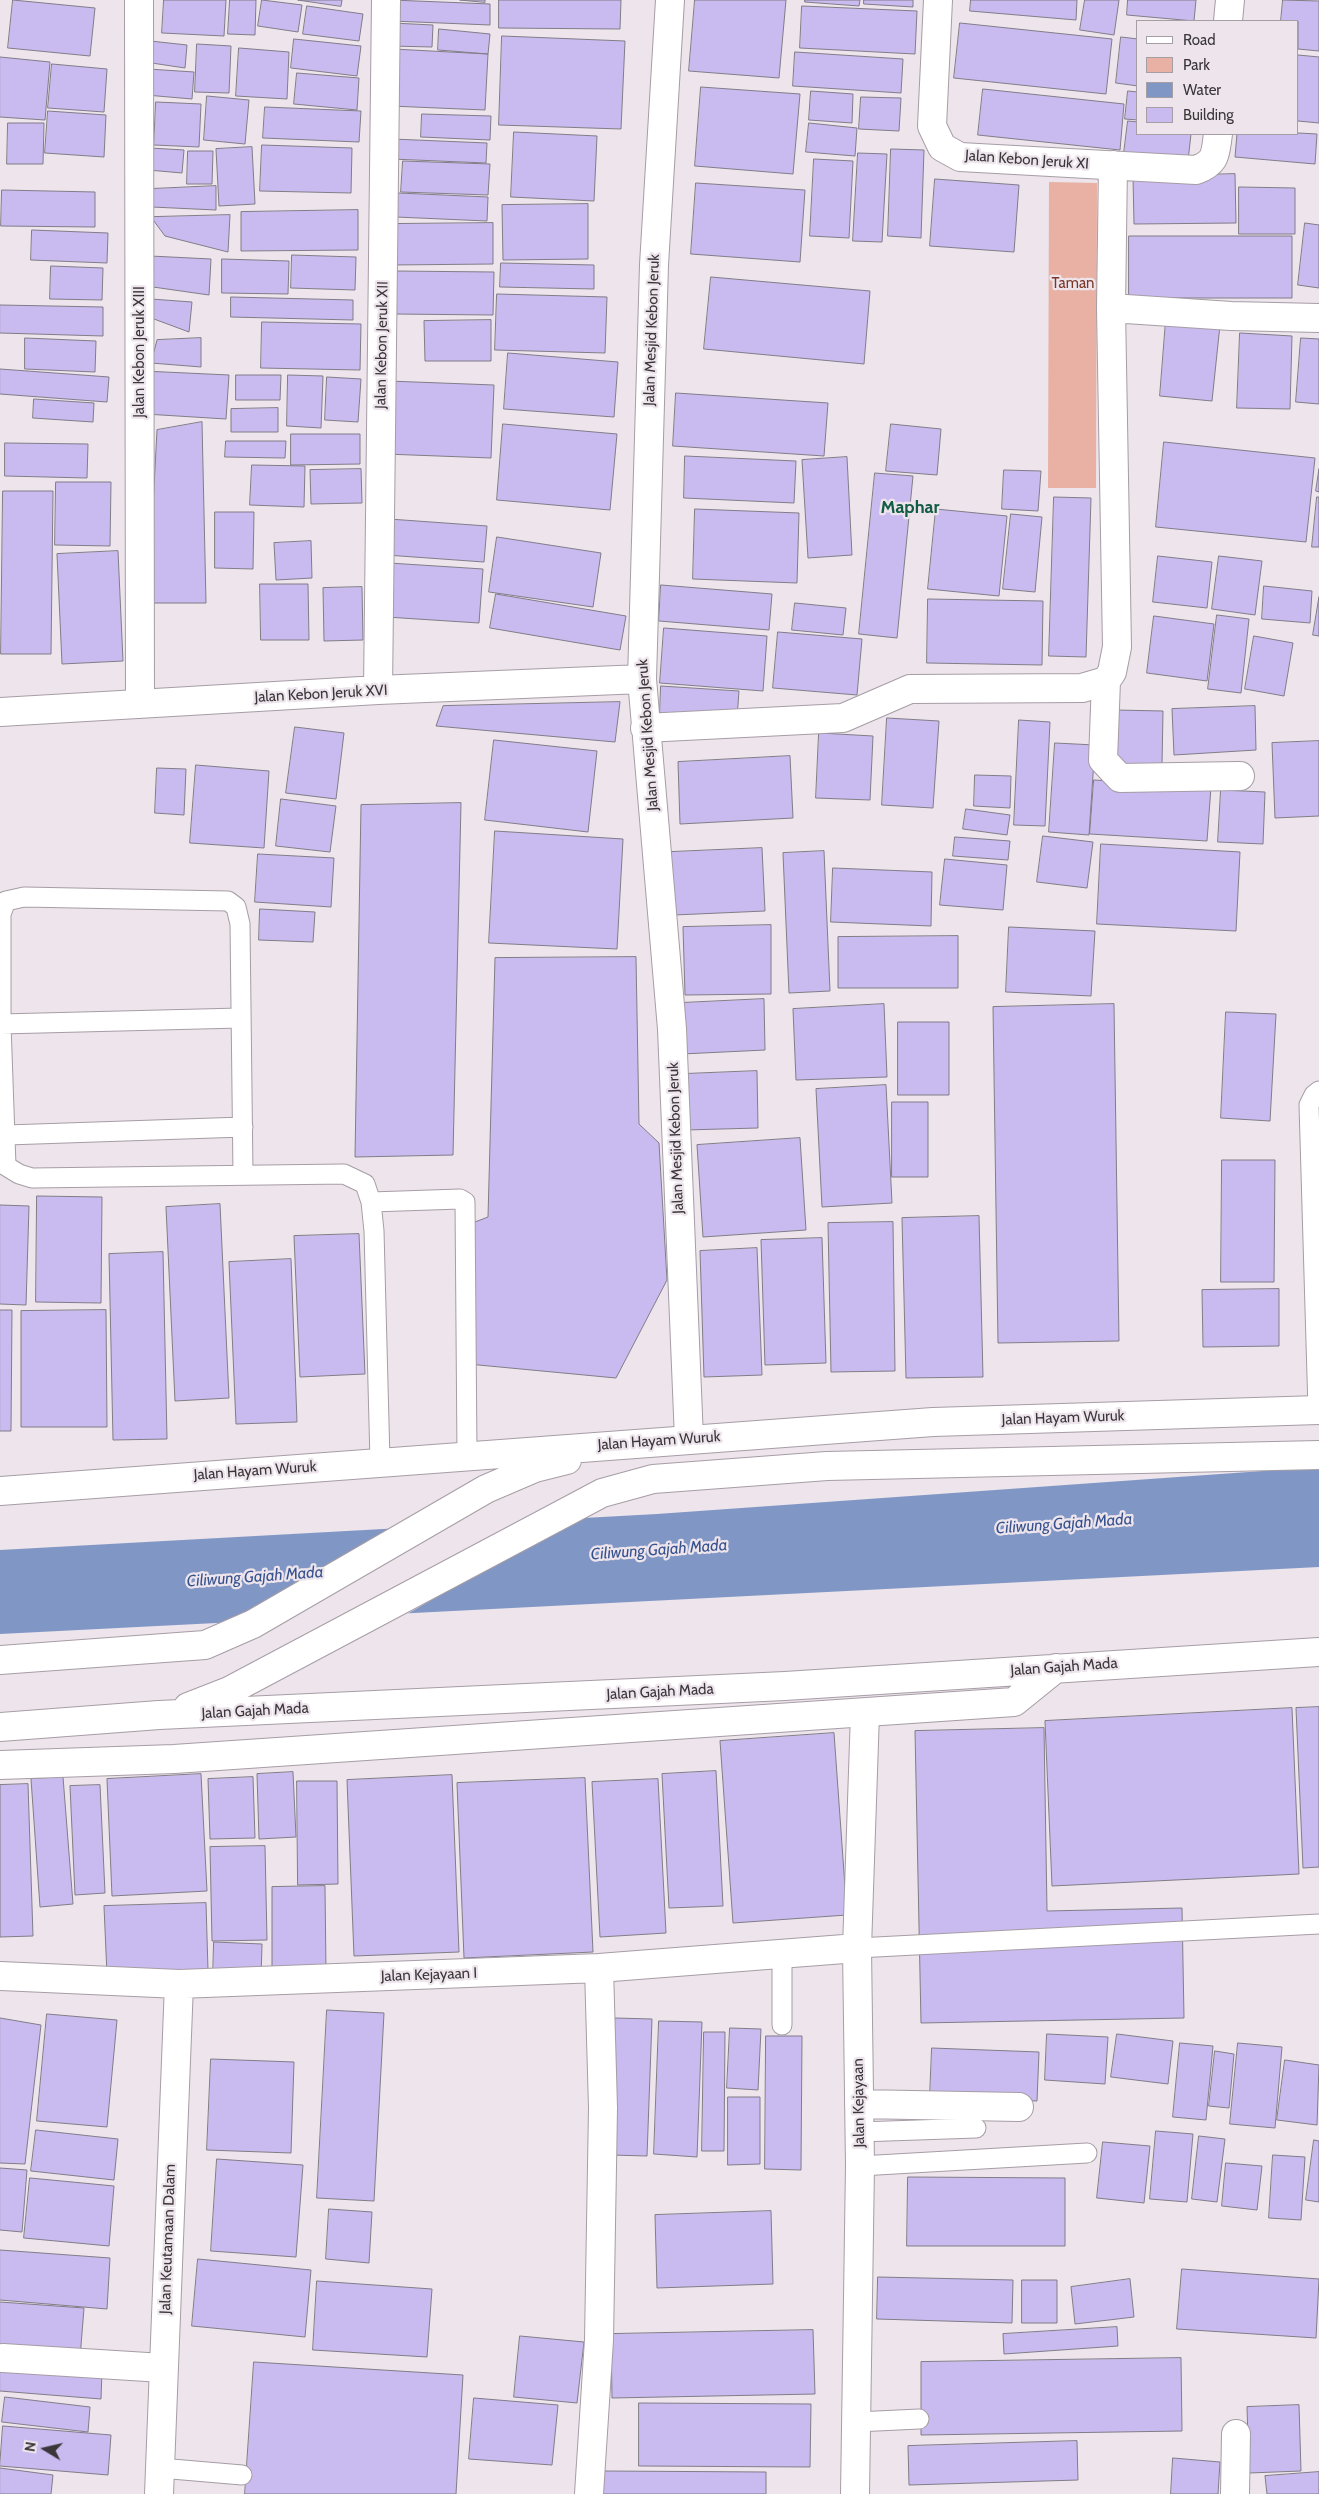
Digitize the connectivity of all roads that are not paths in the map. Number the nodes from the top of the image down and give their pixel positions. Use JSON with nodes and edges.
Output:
{"nodes":[{"id":1,"x":139,"y":0,"type":"edge"},
{"id":2,"x":386,"y":0,"type":"edge"},
{"id":3,"x":670,"y":0,"type":"edge"},
{"id":4,"x":938,"y":0,"type":"edge"},
{"id":5,"x":1230,"y":0,"type":"edge"},
{"id":6,"x":1228,"y":20,"type":"edge"},
{"id":7,"x":1218,"y":135,"type":"edge"},
{"id":8,"x":1113,"y":165,"type":"junction"},
{"id":9,"x":1111,"y":308,"type":"junction"},
{"id":10,"x":1319,"y":318,"type":"edge"},
{"id":11,"x":642,"y":679,"type":"junction"},
{"id":12,"x":1106,"y":681,"type":"junction"},
{"id":13,"x":378,"y":690,"type":"junction"},
{"id":14,"x":140,"y":704,"type":"junction"},
{"id":15,"x":0,"y":712,"type":"edge"},
{"id":16,"x":645,"y":728,"type":"junction"},
{"id":17,"x":1240,"y":776,"type":"dead end"},
{"id":18,"x":240,"y":1018,"type":"junction"},
{"id":19,"x":1,"y":1024,"type":"junction"},
{"id":20,"x":1319,"y":1092,"type":"edge"},
{"id":21,"x":243,"y":1127,"type":"junction"},
{"id":22,"x":6,"y":1135,"type":"junction"},
{"id":23,"x":243,"y":1176,"type":"junction"},
{"id":24,"x":371,"y":1202,"type":"junction"},
{"id":25,"x":1317,"y":1315,"type":"edge"},
{"id":26,"x":1319,"y":1410,"type":"edge"},
{"id":27,"x":1004,"y":1420,"type":"junction"},
{"id":28,"x":689,"y":1439,"type":"junction"},
{"id":29,"x":467,"y":1455,"type":"junction"},
{"id":30,"x":1319,"y":1455,"type":"edge"},
{"id":31,"x":380,"y":1461,"type":"junction"},
{"id":32,"x":0,"y":1491,"type":"edge"},
{"id":33,"x":1319,"y":1652,"type":"edge"},
{"id":34,"x":0,"y":1660,"type":"edge"},
{"id":35,"x":1056,"y":1668,"type":"junction"},
{"id":36,"x":865,"y":1713,"type":"junction"},
{"id":37,"x":159,"y":1715,"type":"junction"},
{"id":38,"x":0,"y":1726,"type":"edge"},
{"id":39,"x":0,"y":1765,"type":"edge"},
{"id":40,"x":1319,"y":1924,"type":"edge"},
{"id":41,"x":857,"y":1948,"type":"junction"},
{"id":42,"x":782,"y":1953,"type":"junction"},
{"id":43,"x":598,"y":1968,"type":"junction"},
{"id":44,"x":0,"y":1976,"type":"edge"},
{"id":45,"x":179,"y":1984,"type":"junction"},
{"id":46,"x":782,"y":2025,"type":"dead end"},
{"id":47,"x":859,"y":2104,"type":"junction"},
{"id":48,"x":1019,"y":2107,"type":"dead end"},
{"id":49,"x":976,"y":2128,"type":"dead end"},
{"id":50,"x":859,"y":2132,"type":"junction"},
{"id":51,"x":1087,"y":2153,"type":"dead end"},
{"id":52,"x":860,"y":2166,"type":"junction"},
{"id":53,"x":3,"y":2358,"type":"dead end"},
{"id":54,"x":163,"y":2368,"type":"junction"},
{"id":55,"x":919,"y":2419,"type":"dead end"},
{"id":56,"x":856,"y":2422,"type":"junction"},
{"id":57,"x":1236,"y":2434,"type":"dead end"},
{"id":58,"x":242,"y":2475,"type":"dead end"},
{"id":59,"x":159,"y":2481,"type":"edge"},
{"id":60,"x":589,"y":2494,"type":"edge"},
{"id":61,"x":855,"y":2494,"type":"edge"},
{"id":62,"x":1235,"y":2494,"type":"edge"}],
"edges":[{"from":1,"to":14,"type":"street","name":"Jalan Kebon Jeruk XIII"},
{"from":2,"to":13,"type":"street","name":"Jalan Kebon Jeruk XII"},
{"from":3,"to":11,"type":"street","name":"Jalan Mesjid Kebon Jeruk"},
{"from":4,"to":8,"type":"street","name":"Jalan Kebon Jeruk XI"},
{"from":5,"to":6,"type":"street"},
{"from":7,"to":8,"type":"street","name":"Jalan Kebon Jeruk XI"},
{"from":8,"to":9,"type":"street"},
{"from":9,"to":10,"type":"street"},
{"from":9,"to":12,"type":"street"},
{"from":11,"to":13,"type":"street","name":"Jalan Kebon Jeruk XVI"},
{"from":11,"to":16,"type":"street","name":"Jalan Mesjid Kebon Jeruk"},
{"from":12,"to":16,"type":"street"},
{"from":12,"to":17,"type":"street"},
{"from":13,"to":14,"type":"street","name":"Jalan Kebon Jeruk XVI"},
{"from":14,"to":15,"type":"street","name":"Jalan Kebon Jeruk XVI"},
{"from":16,"to":28,"type":"street","name":"Jalan Mesjid Kebon Jeruk"},
{"from":18,"to":19,"type":"lane"},
{"from":18,"to":19,"type":"lane"},
{"from":18,"to":21,"type":"lane"},
{"from":19,"to":22,"type":"lane"},
{"from":20,"to":25,"type":"lane"},
{"from":21,"to":22,"type":"lane"},
{"from":21,"to":23,"type":"lane"},
{"from":22,"to":23,"type":"lane"},
{"from":23,"to":24,"type":"lane"},
{"from":24,"to":29,"type":"lane"},
{"from":24,"to":31,"type":"lane"},
{"from":25,"to":26,"type":"lane"},
{"from":26,"to":27,"type":"street","name":"Jalan Hayam Wuruk"},
{"from":27,"to":28,"type":"street","name":"Jalan Hayam Wuruk"},
{"from":27,"to":34,"type":"street"},
{"from":28,"to":29,"type":"street","name":"Jalan Hayam Wuruk"},
{"from":29,"to":31,"type":"street","name":"Jalan Hayam Wuruk"},
{"from":30,"to":37,"type":"street"},
{"from":31,"to":32,"type":"street","name":"Jalan Hayam Wuruk"},
{"from":33,"to":35,"type":"street","name":"Jalan Gajah Mada"},
{"from":35,"to":36,"type":"street"},
{"from":35,"to":37,"type":"street","name":"Jalan Gajah Mada"},
{"from":36,"to":39,"type":"street"},
{"from":36,"to":41,"type":"street","name":"Jalan Kejayaan"},
{"from":37,"to":38,"type":"street","name":"Jalan Gajah Mada"},
{"from":40,"to":41,"type":"lane"},
{"from":41,"to":42,"type":"street","name":"Jalan Kejayaan I"},
{"from":41,"to":47,"type":"street","name":"Jalan Kejayaan"},
{"from":42,"to":43,"type":"street","name":"Jalan Kejayaan I"},
{"from":42,"to":46,"type":"lane"},
{"from":43,"to":45,"type":"street","name":"Jalan Kejayaan I"},
{"from":43,"to":60,"type":"street"},
{"from":44,"to":45,"type":"street","name":"Jalan Kejayaan I"},
{"from":45,"to":54,"type":"street","name":"Jalan Keutamaan Dalam"},
{"from":47,"to":48,"type":"street"},
{"from":47,"to":50,"type":"street","name":"Jalan Kejayaan"},
{"from":49,"to":50,"type":"lane"},
{"from":50,"to":52,"type":"street","name":"Jalan Kejayaan"},
{"from":51,"to":52,"type":"lane"},
{"from":52,"to":56,"type":"street","name":"Jalan Kejayaan"},
{"from":53,"to":54,"type":"street"},
{"from":54,"to":59,"type":"street","name":"Jalan Keutamaan Dalam"},
{"from":55,"to":56,"type":"lane"},
{"from":56,"to":61,"type":"street","name":"Jalan Kejayaan"},
{"from":57,"to":62,"type":"street"},
{"from":58,"to":59,"type":"lane"}]}
